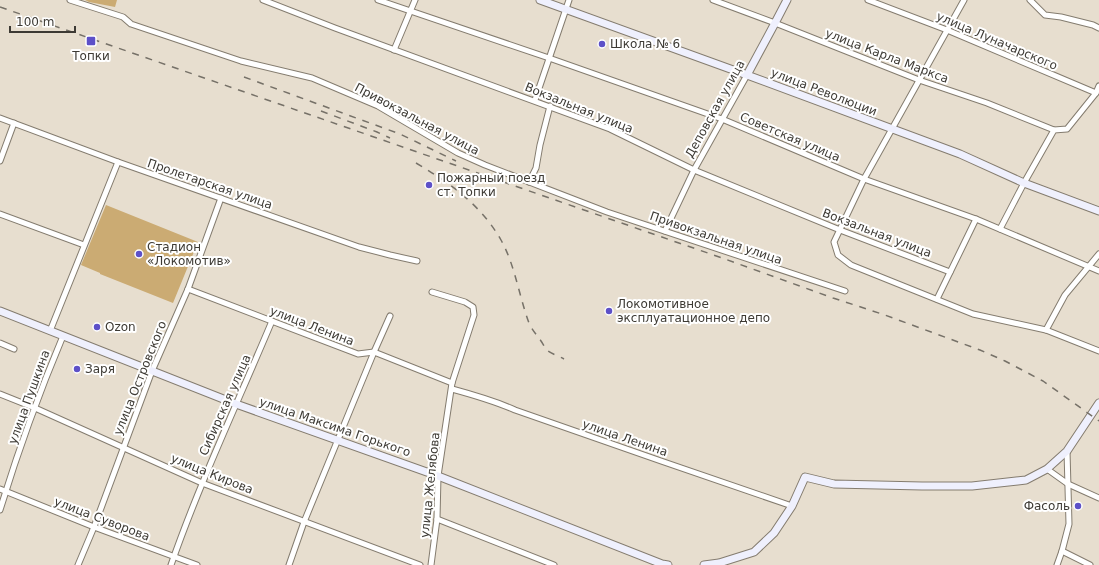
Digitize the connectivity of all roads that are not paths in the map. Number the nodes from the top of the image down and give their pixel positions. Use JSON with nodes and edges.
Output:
{"nodes":[{"id":1,"x":70,"y":0,"type":"edge"},
{"id":2,"x":263,"y":0,"type":"edge"},
{"id":3,"x":378,"y":0,"type":"edge"},
{"id":4,"x":415,"y":0,"type":"edge"},
{"id":5,"x":540,"y":0,"type":"edge"},
{"id":6,"x":569,"y":0,"type":"edge"},
{"id":7,"x":713,"y":0,"type":"edge"},
{"id":8,"x":787,"y":0,"type":"edge"},
{"id":9,"x":868,"y":0,"type":"edge"},
{"id":10,"x":964,"y":0,"type":"edge"},
{"id":11,"x":1030,"y":0,"type":"edge"},
{"id":12,"x":566,"y":10,"type":"junction"},
{"id":13,"x":411,"y":12,"type":"junction"},
{"id":14,"x":775,"y":23,"type":"junction"},
{"id":15,"x":1099,"y":28,"type":"edge"},
{"id":16,"x":947,"y":30,"type":"junction"},
{"id":17,"x":394,"y":50,"type":"junction"},
{"id":18,"x":549,"y":58,"type":"junction"},
{"id":19,"x":747,"y":75,"type":"junction"},
{"id":20,"x":919,"y":80,"type":"junction"},
{"id":21,"x":1099,"y":86,"type":"edge"},
{"id":22,"x":1096,"y":93,"type":"junction"},
{"id":23,"x":535,"y":100,"type":"junction"},
{"id":24,"x":550,"y":106,"type":"junction"},
{"id":25,"x":0,"y":118,"type":"edge"},
{"id":26,"x":722,"y":119,"type":"junction"},
{"id":27,"x":14,"y":123,"type":"junction"},
{"id":28,"x":892,"y":129,"type":"junction"},
{"id":29,"x":1054,"y":130,"type":"junction"},
{"id":30,"x":0,"y":161,"type":"edge"},
{"id":31,"x":118,"y":162,"type":"junction"},
{"id":32,"x":694,"y":170,"type":"junction"},
{"id":33,"x":864,"y":179,"type":"junction"},
{"id":34,"x":529,"y":182,"type":"junction"},
{"id":35,"x":1024,"y":183,"type":"junction"},
{"id":36,"x":221,"y":198,"type":"junction"},
{"id":37,"x":1099,"y":212,"type":"edge"},
{"id":38,"x":0,"y":214,"type":"edge"},
{"id":39,"x":976,"y":220,"type":"junction"},
{"id":40,"x":1000,"y":229,"type":"junction"},
{"id":41,"x":840,"y":230,"type":"junction"},
{"id":42,"x":665,"y":231,"type":"junction"},
{"id":43,"x":84,"y":245,"type":"junction"},
{"id":44,"x":1099,"y":254,"type":"edge"},
{"id":45,"x":417,"y":261,"type":"dead end"},
{"id":46,"x":1089,"y":267,"type":"junction"},
{"id":47,"x":1099,"y":270,"type":"edge"},
{"id":48,"x":950,"y":272,"type":"junction"},
{"id":49,"x":188,"y":289,"type":"junction"},
{"id":50,"x":845,"y":291,"type":"dead end"},
{"id":51,"x":432,"y":292,"type":"dead end"},
{"id":52,"x":937,"y":299,"type":"junction"},
{"id":53,"x":0,"y":311,"type":"edge"},
{"id":54,"x":390,"y":316,"type":"dead end"},
{"id":55,"x":272,"y":321,"type":"junction"},
{"id":56,"x":1046,"y":330,"type":"junction"},
{"id":57,"x":50,"y":331,"type":"junction"},
{"id":58,"x":63,"y":336,"type":"junction"},
{"id":59,"x":0,"y":343,"type":"edge"},
{"id":60,"x":14,"y":349,"type":"dead end"},
{"id":61,"x":1099,"y":351,"type":"edge"},
{"id":62,"x":374,"y":352,"type":"junction"},
{"id":63,"x":152,"y":371,"type":"junction"},
{"id":64,"x":452,"y":383,"type":"junction"},
{"id":65,"x":452,"y":389,"type":"junction"},
{"id":66,"x":0,"y":394,"type":"edge"},
{"id":67,"x":1099,"y":403,"type":"edge"},
{"id":68,"x":236,"y":404,"type":"junction"},
{"id":69,"x":35,"y":408,"type":"junction"},
{"id":70,"x":338,"y":440,"type":"junction"},
{"id":71,"x":123,"y":447,"type":"junction"},
{"id":72,"x":1067,"y":450,"type":"junction"},
{"id":73,"x":1047,"y":469,"type":"junction"},
{"id":74,"x":438,"y":476,"type":"junction"},
{"id":75,"x":202,"y":483,"type":"junction"},
{"id":76,"x":1068,"y":484,"type":"junction"},
{"id":77,"x":0,"y":489,"type":"edge"},
{"id":78,"x":6,"y":492,"type":"junction"},
{"id":79,"x":1099,"y":498,"type":"edge"},
{"id":80,"x":792,"y":506,"type":"junction"},
{"id":81,"x":0,"y":510,"type":"edge"},
{"id":82,"x":437,"y":519,"type":"junction"},
{"id":83,"x":304,"y":522,"type":"junction"},
{"id":84,"x":94,"y":527,"type":"junction"},
{"id":85,"x":1062,"y":551,"type":"junction"},
{"id":86,"x":174,"y":557,"type":"junction"},
{"id":87,"x":78,"y":565,"type":"edge"},
{"id":88,"x":171,"y":565,"type":"edge"},
{"id":89,"x":197,"y":565,"type":"edge"},
{"id":90,"x":289,"y":565,"type":"edge"},
{"id":91,"x":420,"y":565,"type":"edge"},
{"id":92,"x":431,"y":565,"type":"edge"},
{"id":93,"x":554,"y":565,"type":"edge"},
{"id":94,"x":663,"y":565,"type":"edge"},
{"id":95,"x":704,"y":565,"type":"edge"},
{"id":96,"x":1057,"y":565,"type":"edge"},
{"id":97,"x":1090,"y":565,"type":"edge"}],
"edges":[{"from":1,"to":34,"type":"street","name":"Привокзальная улица"},
{"from":2,"to":17,"type":"street","name":"Вокзальная улица"},
{"from":3,"to":13,"type":"street","name":"Советская улица"},
{"from":4,"to":13,"type":"street"},
{"from":5,"to":12,"type":"street","name":"улица Революции"},
{"from":6,"to":12,"type":"street"},
{"from":7,"to":14,"type":"street","name":"улица Карла Маркса"},
{"from":8,"to":14,"type":"street","name":"Деповская улица"},
{"from":9,"to":16,"type":"street","name":"улица Луначарского"},
{"from":10,"to":16,"type":"street"},
{"from":11,"to":15,"type":"street"},
{"from":12,"to":18,"type":"street"},
{"from":12,"to":19,"type":"street","name":"улица Революции"},
{"from":13,"to":17,"type":"street"},
{"from":13,"to":18,"type":"street","name":"Советская улица"},
{"from":14,"to":19,"type":"street","name":"Деповская улица"},
{"from":14,"to":20,"type":"street","name":"улица Карла Маркса"},
{"from":16,"to":20,"type":"street"},
{"from":16,"to":22,"type":"street","name":"улица Луначарского"},
{"from":17,"to":23,"type":"street","name":"Вокзальная улица"},
{"from":18,"to":23,"type":"street"},
{"from":18,"to":26,"type":"street","name":"Советская улица"},
{"from":19,"to":26,"type":"street","name":"Деповская улица"},
{"from":19,"to":28,"type":"street","name":"улица Революции"},
{"from":20,"to":28,"type":"street"},
{"from":20,"to":29,"type":"street","name":"улица Карла Маркса"},
{"from":21,"to":22,"type":"street"},
{"from":22,"to":29,"type":"street"},
{"from":23,"to":24,"type":"street","name":"Вокзальная улица"},
{"from":24,"to":32,"type":"street","name":"Вокзальная улица"},
{"from":24,"to":34,"type":"street"},
{"from":25,"to":27,"type":"street","name":"Пролетарская улица"},
{"from":26,"to":32,"type":"street","name":"Деповская улица"},
{"from":26,"to":33,"type":"street","name":"Советская улица"},
{"from":27,"to":30,"type":"street"},
{"from":27,"to":31,"type":"street","name":"Пролетарская улица"},
{"from":28,"to":33,"type":"street"},
{"from":28,"to":35,"type":"street","name":"улица Революции"},
{"from":29,"to":35,"type":"street"},
{"from":31,"to":36,"type":"street","name":"Пролетарская улица"},
{"from":31,"to":43,"type":"street"},
{"from":32,"to":41,"type":"street","name":"Вокзальная улица"},
{"from":32,"to":42,"type":"street","name":"Деповская улица"},
{"from":33,"to":39,"type":"street","name":"Советская улица"},
{"from":33,"to":41,"type":"street"},
{"from":34,"to":42,"type":"street","name":"Привокзальная улица"},
{"from":35,"to":37,"type":"street","name":"улица Революции"},
{"from":35,"to":40,"type":"street"},
{"from":36,"to":45,"type":"street","name":"Пролетарская улица"},
{"from":36,"to":49,"type":"street","name":"улица Островского"},
{"from":38,"to":43,"type":"street"},
{"from":39,"to":40,"type":"street","name":"Советская улица"},
{"from":39,"to":48,"type":"street"},
{"from":40,"to":46,"type":"street","name":"Советская улица"},
{"from":41,"to":48,"type":"street","name":"Вокзальная улица"},
{"from":41,"to":52,"type":"street","name":"Вокзальная улица"},
{"from":42,"to":50,"type":"street","name":"Привокзальная улица"},
{"from":43,"to":57,"type":"street"},
{"from":44,"to":46,"type":"street"},
{"from":46,"to":47,"type":"street","name":"Советская улица"},
{"from":46,"to":56,"type":"street"},
{"from":48,"to":52,"type":"street"},
{"from":49,"to":55,"type":"street","name":"улица Ленина"},
{"from":49,"to":63,"type":"street","name":"улица Островского"},
{"from":51,"to":64,"type":"street","name":"улица Желябова"},
{"from":52,"to":56,"type":"street","name":"Вокзальная улица"},
{"from":53,"to":57,"type":"street","name":"улица Максима Горького"},
{"from":54,"to":62,"type":"street"},
{"from":55,"to":62,"type":"street","name":"улица Ленина"},
{"from":55,"to":68,"type":"street","name":"Сибирская улица"},
{"from":56,"to":61,"type":"street","name":"Вокзальная улица"},
{"from":57,"to":58,"type":"street","name":"улица Максима Горького"},
{"from":58,"to":63,"type":"street","name":"улица Максима Горького"},
{"from":58,"to":69,"type":"street","name":"улица Пушкина"},
{"from":59,"to":60,"type":"street"},
{"from":62,"to":64,"type":"street","name":"улица Ленина"},
{"from":62,"to":70,"type":"street"},
{"from":63,"to":68,"type":"street","name":"улица Максима Горького"},
{"from":63,"to":71,"type":"street","name":"улица Островского"},
{"from":64,"to":65,"type":"street","name":"улица Желябова"},
{"from":65,"to":74,"type":"street","name":"улица Желябова"},
{"from":65,"to":80,"type":"street","name":"улица Ленина"},
{"from":66,"to":69,"type":"street","name":"улица Кирова"},
{"from":67,"to":72,"type":"street"},
{"from":68,"to":70,"type":"street","name":"улица Максима Горького"},
{"from":68,"to":75,"type":"street","name":"Сибирская улица"},
{"from":69,"to":71,"type":"street","name":"улица Кирова"},
{"from":69,"to":78,"type":"street","name":"улица Пушкина"},
{"from":70,"to":74,"type":"street","name":"улица Максима Горького"},
{"from":70,"to":83,"type":"street"},
{"from":71,"to":75,"type":"street","name":"улица Кирова"},
{"from":71,"to":84,"type":"street","name":"улица Островского"},
{"from":72,"to":73,"type":"street"},
{"from":72,"to":76,"type":"street"},
{"from":73,"to":76,"type":"street"},
{"from":73,"to":80,"type":"street"},
{"from":74,"to":82,"type":"street","name":"улица Желябова"},
{"from":74,"to":94,"type":"street","name":"улица Максима Горького"},
{"from":75,"to":83,"type":"street","name":"улица Кирова"},
{"from":75,"to":86,"type":"street","name":"Сибирская улица"},
{"from":76,"to":79,"type":"street"},
{"from":76,"to":85,"type":"street"},
{"from":77,"to":78,"type":"street","name":"улица Суворова"},
{"from":78,"to":81,"type":"street","name":"улица Пушкина"},
{"from":78,"to":84,"type":"street","name":"улица Суворова"},
{"from":80,"to":95,"type":"street"},
{"from":82,"to":92,"type":"street","name":"улица Желябова"},
{"from":82,"to":93,"type":"street"},
{"from":83,"to":90,"type":"street"},
{"from":83,"to":91,"type":"street","name":"улица Кирова"},
{"from":84,"to":86,"type":"street","name":"улица Суворова"},
{"from":84,"to":87,"type":"street","name":"улица Островского"},
{"from":85,"to":96,"type":"street"},
{"from":85,"to":97,"type":"street"},
{"from":86,"to":88,"type":"street","name":"Сибирская улица"},
{"from":86,"to":89,"type":"street","name":"улица Суворова"}]}
